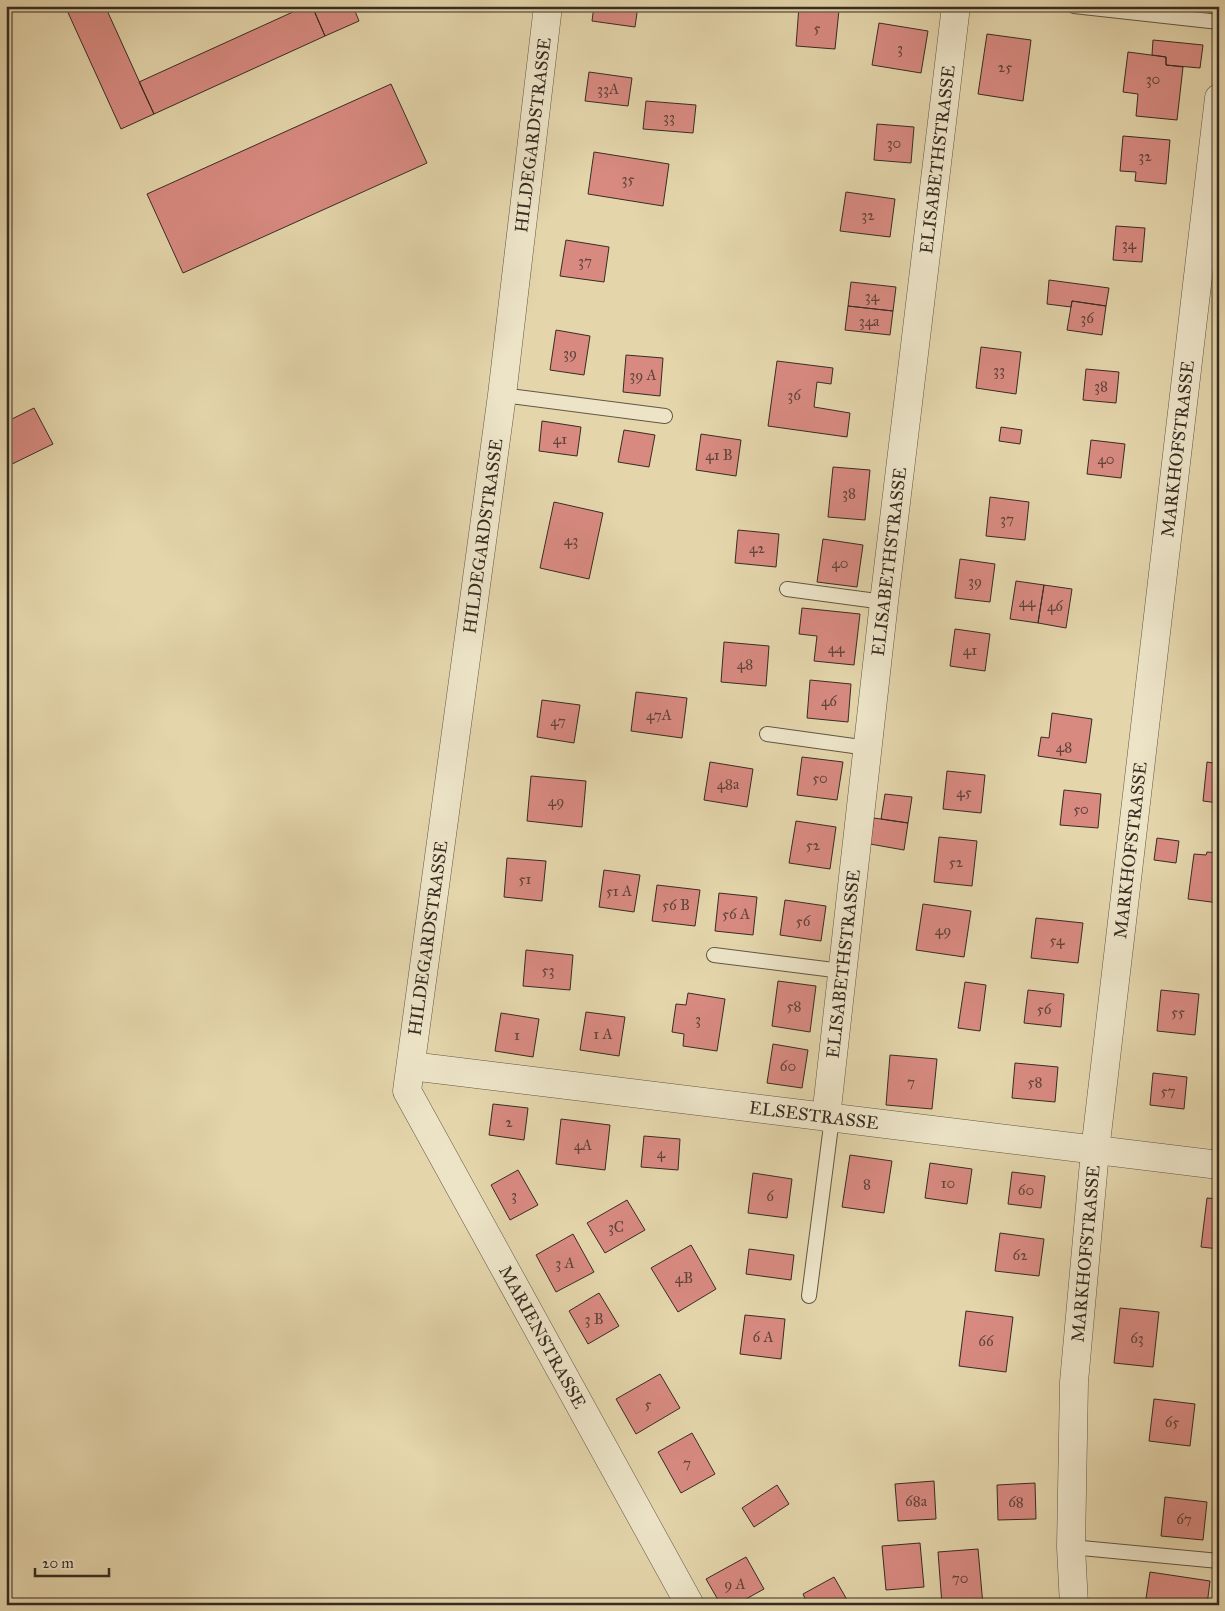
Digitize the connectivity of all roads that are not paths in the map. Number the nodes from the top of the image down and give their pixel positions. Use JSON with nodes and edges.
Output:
{"nodes":[{"id":1,"x":548,"y":6,"type":"edge"},
{"id":2,"x":956,"y":6,"type":"edge"},
{"id":3,"x":1074,"y":6,"type":"edge"},
{"id":4,"x":1219,"y":22,"type":"edge"},
{"id":5,"x":1218,"y":114,"type":"edge"},
{"id":6,"x":502,"y":395,"type":"junction"},
{"id":7,"x":666,"y":416,"type":"dead end"},
{"id":8,"x":788,"y":590,"type":"dead end"},
{"id":9,"x":884,"y":602,"type":"junction"},
{"id":10,"x":767,"y":734,"type":"dead end"},
{"id":11,"x":868,"y":748,"type":"junction"},
{"id":12,"x":714,"y":955,"type":"dead end"},
{"id":13,"x":842,"y":971,"type":"junction"},
{"id":14,"x":411,"y":1066,"type":"junction"},
{"id":15,"x":829,"y":1118,"type":"junction"},
{"id":16,"x":1095,"y":1151,"type":"junction"},
{"id":17,"x":1219,"y":1165,"type":"edge"},
{"id":18,"x":809,"y":1296,"type":"dead end"},
{"id":19,"x":1071,"y":1546,"type":"junction"},
{"id":20,"x":1219,"y":1561,"type":"edge"},
{"id":21,"x":690,"y":1605,"type":"edge"},
{"id":22,"x":1074,"y":1605,"type":"edge"}],
"edges":[{"from":1,"to":6,"type":"street","name":"HILDEGARDSTRASSE"},
{"from":2,"to":9,"type":"street","name":"ELISABETHSTRASSE"},
{"from":3,"to":4,"type":"lane"},
{"from":5,"to":16,"type":"street","name":"MARKHOFSTRASSE"},
{"from":6,"to":7,"type":"lane"},
{"from":6,"to":14,"type":"street","name":"HILDEGARDSTRASSE"},
{"from":8,"to":9,"type":"lane"},
{"from":9,"to":11,"type":"street","name":"ELISABETHSTRASSE"},
{"from":10,"to":11,"type":"lane"},
{"from":11,"to":13,"type":"street","name":"ELISABETHSTRASSE"},
{"from":12,"to":13,"type":"lane"},
{"from":13,"to":15,"type":"street","name":"ELISABETHSTRASSE"},
{"from":14,"to":15,"type":"street","name":"ELSESTRASSE"},
{"from":14,"to":21,"type":"street","name":"MARIENSTRASSE"},
{"from":15,"to":16,"type":"street","name":"ELSESTRASSE"},
{"from":15,"to":18,"type":"lane"},
{"from":16,"to":17,"type":"street","name":"ELSESTRASSE"},
{"from":16,"to":19,"type":"street","name":"MARKHOFSTRASSE"},
{"from":19,"to":20,"type":"lane"},
{"from":19,"to":22,"type":"street","name":"MARKHOFSTRASSE"}]}
